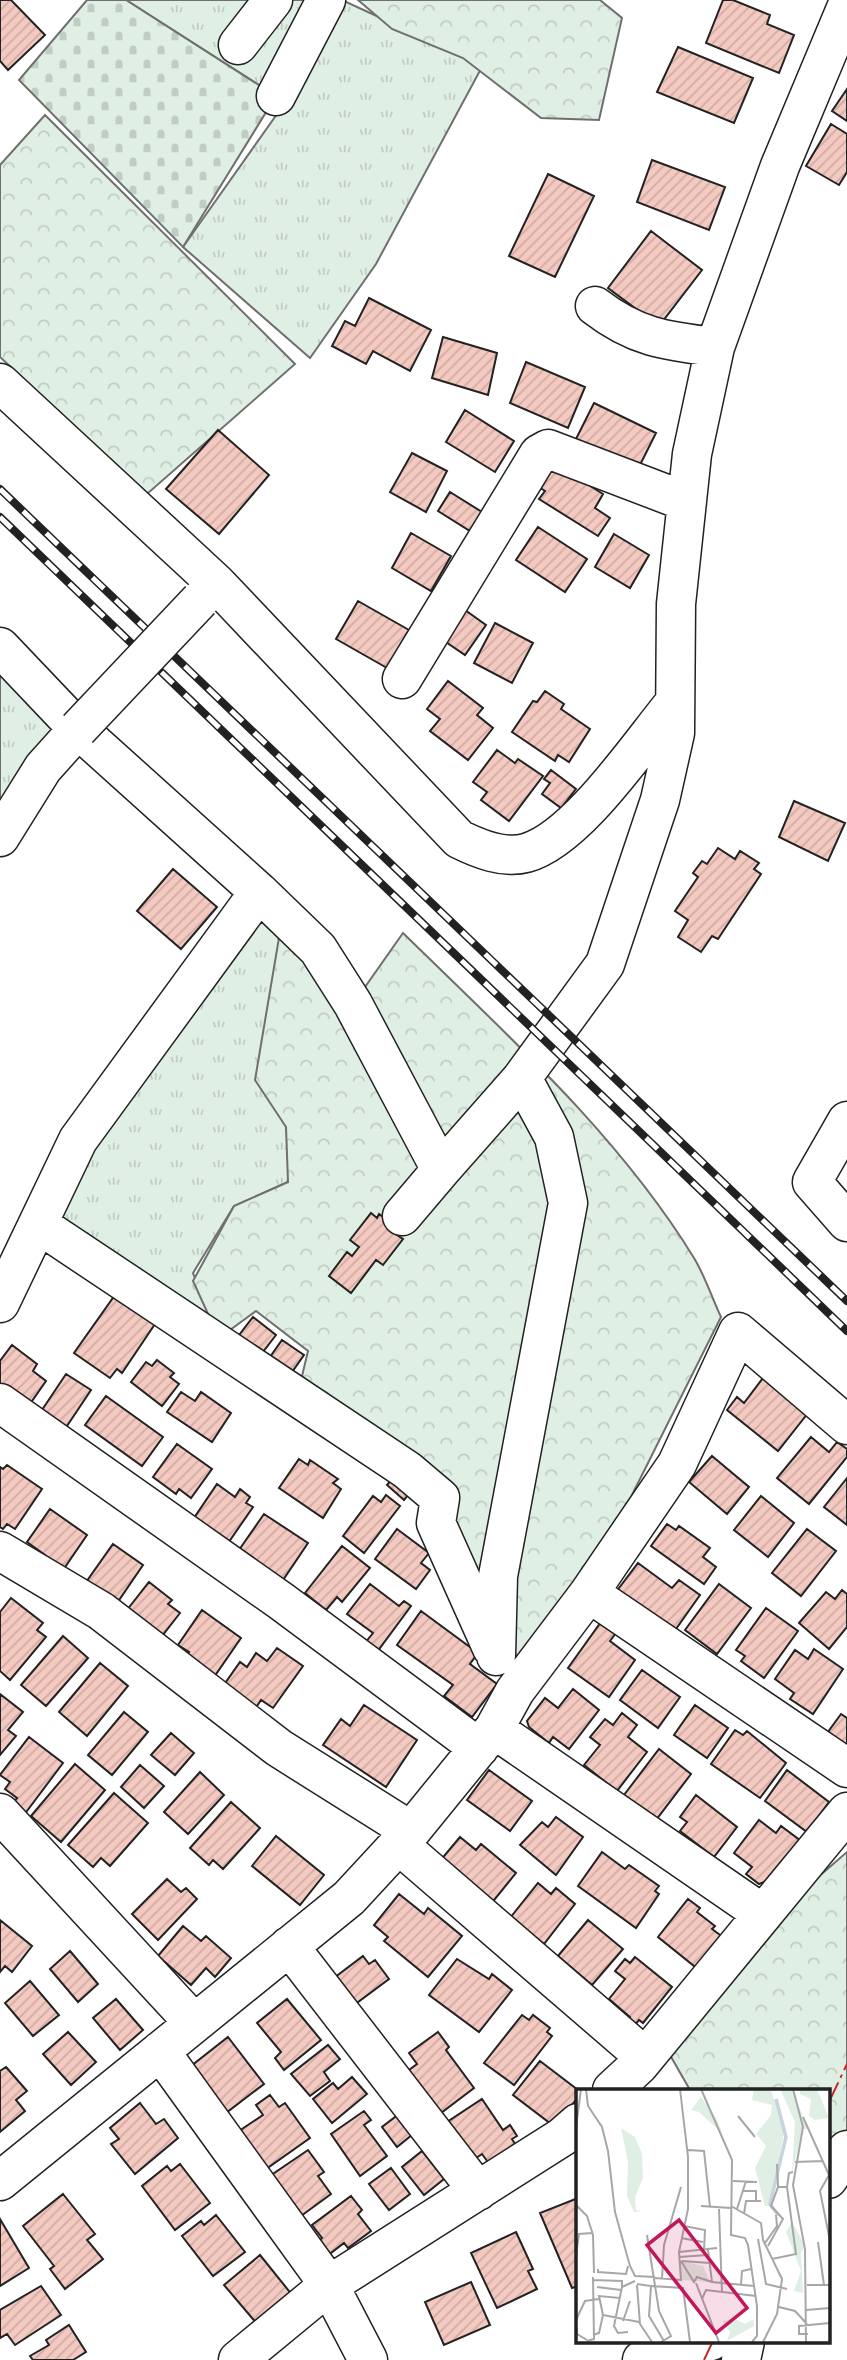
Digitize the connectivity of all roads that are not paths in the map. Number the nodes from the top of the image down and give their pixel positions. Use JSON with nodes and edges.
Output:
{"nodes":[{"id":1,"x":273,"y":0,"type":"edge"},
{"id":2,"x":326,"y":0,"type":"edge"},
{"id":3,"x":847,"y":6,"type":"edge"},
{"id":4,"x":238,"y":45,"type":"dead end"},
{"id":5,"x":276,"y":96,"type":"dead end"},
{"id":6,"x":595,"y":306,"type":"dead end"},
{"id":7,"x":715,"y":348,"type":"junction"},
{"id":8,"x":0,"y":383,"type":"edge"},
{"id":9,"x":687,"y":502,"type":"junction"},
{"id":10,"x":209,"y":592,"type":"junction"},
{"id":11,"x":0,"y":647,"type":"edge"},
{"id":12,"x":402,"y":679,"type":"dead end"},
{"id":13,"x":675,"y":702,"type":"junction"},
{"id":14,"x":78,"y":729,"type":"junction"},
{"id":15,"x":0,"y":837,"type":"edge"},
{"id":16,"x":259,"y":892,"type":"junction"},
{"id":17,"x":519,"y":1082,"type":"junction"},
{"id":18,"x":847,"y":1121,"type":"edge"},
{"id":19,"x":441,"y":1170,"type":"junction"},
{"id":20,"x":402,"y":1216,"type":"dead end"},
{"id":21,"x":847,"y":1222,"type":"edge"},
{"id":22,"x":38,"y":1224,"type":"junction"},
{"id":23,"x":0,"y":1303,"type":"edge"},
{"id":24,"x":0,"y":1403,"type":"edge"},
{"id":25,"x":847,"y":1425,"type":"edge"},
{"id":26,"x":0,"y":1551,"type":"edge"},
{"id":27,"x":589,"y":1593,"type":"junction"},
{"id":28,"x":496,"y":1656,"type":"junction"},
{"id":29,"x":515,"y":1691,"type":"junction"},
{"id":30,"x":486,"y":1738,"type":"junction"},
{"id":31,"x":847,"y":1768,"type":"edge"},
{"id":32,"x":847,"y":1812,"type":"edge"},
{"id":33,"x":0,"y":1814,"type":"edge"},
{"id":34,"x":404,"y":1838,"type":"junction"},
{"id":35,"x":762,"y":1914,"type":"junction"},
{"id":36,"x":289,"y":1947,"type":"junction"},
{"id":37,"x":194,"y":2023,"type":"junction"},
{"id":38,"x":160,"y":2052,"type":"junction"},
{"id":39,"x":645,"y":2057,"type":"junction"},
{"id":40,"x":614,"y":2089,"type":"edge"},
{"id":41,"x":576,"y":2125,"type":"edge"},
{"id":42,"x":847,"y":2150,"type":"edge"},
{"id":43,"x":830,"y":2176,"type":"edge"},
{"id":44,"x":0,"y":2181,"type":"edge"},
{"id":45,"x":478,"y":2192,"type":"junction"},
{"id":46,"x":329,"y":2285,"type":"junction"},
{"id":47,"x":707,"y":2342,"type":"edge"},
{"id":48,"x":745,"y":2342,"type":"edge"},
{"id":49,"x":238,"y":2360,"type":"edge"},
{"id":50,"x":368,"y":2360,"type":"edge"},
{"id":51,"x":642,"y":2360,"type":"edge"},
{"id":52,"x":741,"y":2360,"type":"edge"}],
"edges":[{"from":1,"to":4,"type":"street"},
{"from":2,"to":5,"type":"street"},
{"from":3,"to":7,"type":"street"},
{"from":6,"to":7,"type":"street"},
{"from":7,"to":9,"type":"street"},
{"from":8,"to":10,"type":"street"},
{"from":9,"to":12,"type":"street"},
{"from":9,"to":13,"type":"street"},
{"from":10,"to":13,"type":"street"},
{"from":10,"to":14,"type":"street","bridge":true},
{"from":11,"to":14,"type":"street"},
{"from":13,"to":17,"type":"street"},
{"from":14,"to":15,"type":"street"},
{"from":14,"to":16,"type":"street"},
{"from":16,"to":19,"type":"street"},
{"from":16,"to":22,"type":"street"},
{"from":17,"to":19,"type":"street"},
{"from":17,"to":28,"type":"street"},
{"from":18,"to":21,"type":"street"},
{"from":19,"to":20,"type":"street"},
{"from":22,"to":23,"type":"street"},
{"from":22,"to":28,"type":"street"},
{"from":24,"to":30,"type":"street"},
{"from":25,"to":27,"type":"street"},
{"from":26,"to":34,"type":"street"},
{"from":27,"to":29,"type":"street"},
{"from":27,"to":31,"type":"street"},
{"from":28,"to":29,"type":"street"},
{"from":29,"to":30,"type":"street"},
{"from":30,"to":34,"type":"street"},
{"from":30,"to":35,"type":"street"},
{"from":32,"to":35,"type":"street"},
{"from":33,"to":37,"type":"street"},
{"from":34,"to":36,"type":"street"},
{"from":34,"to":39,"type":"street"},
{"from":35,"to":39,"type":"street"},
{"from":36,"to":37,"type":"street"},
{"from":36,"to":45,"type":"street"},
{"from":37,"to":38,"type":"street"},
{"from":38,"to":44,"type":"street"},
{"from":38,"to":46,"type":"street"},
{"from":39,"to":40,"type":"street"},
{"from":41,"to":45,"type":"street"},
{"from":42,"to":43,"type":"street"},
{"from":45,"to":46,"type":"street"},
{"from":46,"to":49,"type":"street"},
{"from":46,"to":50,"type":"street"},
{"from":47,"to":51,"type":"street"},
{"from":48,"to":52,"type":"street"}]}
